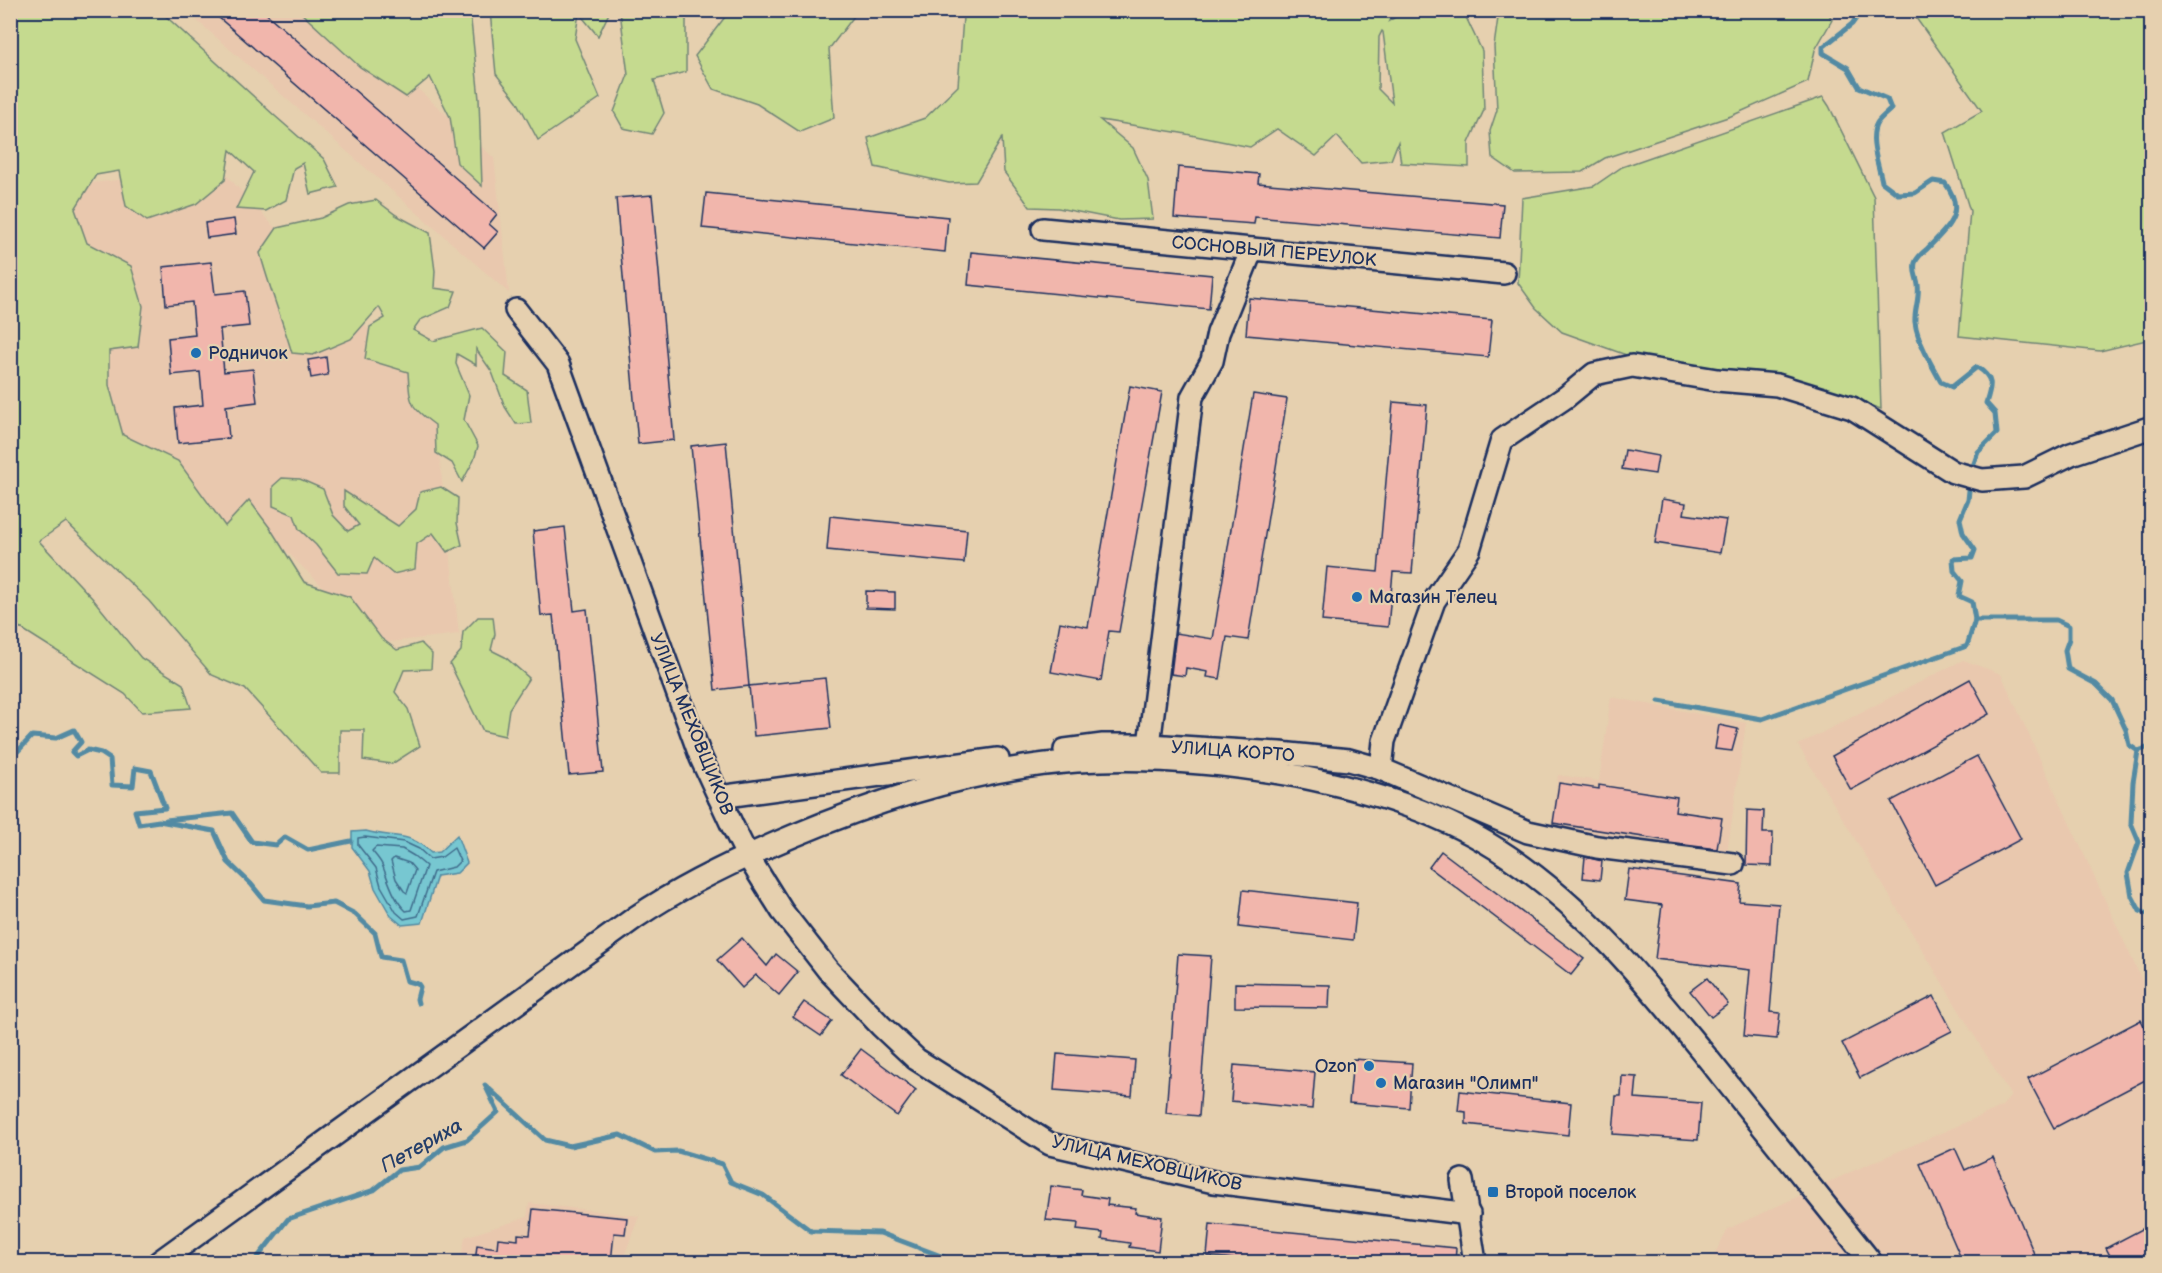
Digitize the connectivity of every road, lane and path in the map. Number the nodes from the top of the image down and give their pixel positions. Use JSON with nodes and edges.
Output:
{"nodes":[{"id":1,"x":1043,"y":229,"type":"dead end"},
{"id":2,"x":1252,"y":249,"type":"junction"},
{"id":3,"x":1504,"y":273,"type":"dead end"},
{"id":4,"x":516,"y":310,"type":"dead end"},
{"id":5,"x":2151,"y":427,"type":"edge"},
{"id":6,"x":1149,"y":745,"type":"junction"},
{"id":7,"x":1381,"y":769,"type":"junction"},
{"id":8,"x":719,"y":797,"type":"junction"},
{"id":9,"x":747,"y":855,"type":"junction"},
{"id":10,"x":1733,"y":864,"type":"dead end"},
{"id":11,"x":1462,"y":1180,"type":"dead end"},
{"id":12,"x":1469,"y":1214,"type":"junction"},
{"id":13,"x":159,"y":1263,"type":"edge"},
{"id":14,"x":1475,"y":1263,"type":"edge"},
{"id":15,"x":1871,"y":1263,"type":"edge"}],
"edges":[{"from":1,"to":2,"type":"street","name":"СОСНОВЫЙ ПЕРЕУЛОК"},
{"from":2,"to":3,"type":"street","name":"СОСНОВЫЙ ПЕРЕУЛОК"},
{"from":2,"to":6,"type":"street"},
{"from":4,"to":8,"type":"street","name":"УЛИЦА МЕХОВЩИКОВ"},
{"from":5,"to":7,"type":"street"},
{"from":6,"to":7,"type":"street","name":"УЛИЦА КОРТО"},
{"from":6,"to":8,"type":"street","name":"УЛИЦА КОРТО"},
{"from":7,"to":10,"type":"street","name":"УЛИЦА КОРТО"},
{"from":8,"to":9,"type":"street","name":"УЛИЦА МЕХОВЩИКОВ"},
{"from":9,"to":12,"type":"street","name":"УЛИЦА МЕХОВЩИКОВ"},
{"from":9,"to":13,"type":"street"},
{"from":9,"to":15,"type":"street"},
{"from":11,"to":12,"type":"street"},
{"from":12,"to":14,"type":"street"}]}
